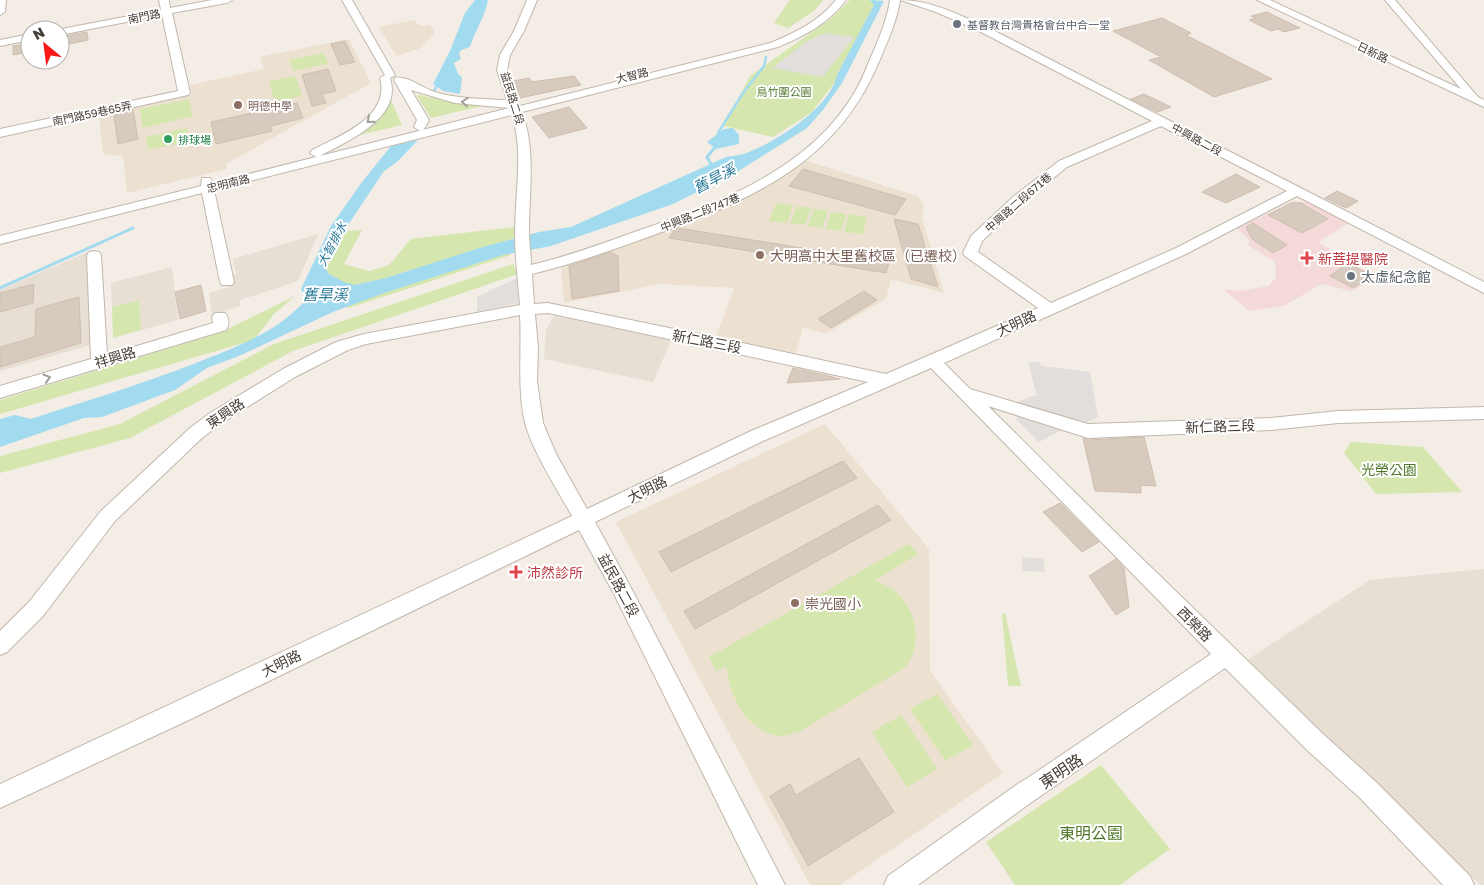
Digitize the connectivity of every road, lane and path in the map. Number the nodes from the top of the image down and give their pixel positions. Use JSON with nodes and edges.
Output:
{"nodes":[{"id":1,"x":1,"y":0,"type":"edge"},
{"id":2,"x":164,"y":0,"type":"edge"},
{"id":3,"x":227,"y":0,"type":"edge"},
{"id":4,"x":347,"y":0,"type":"edge"},
{"id":5,"x":532,"y":0,"type":"edge"},
{"id":6,"x":832,"y":0,"type":"edge"},
{"id":7,"x":841,"y":0,"type":"edge"},
{"id":8,"x":895,"y":0,"type":"edge"},
{"id":9,"x":905,"y":0,"type":"edge"},
{"id":10,"x":1262,"y":0,"type":"edge"},
{"id":11,"x":1390,"y":0,"type":"edge"},
{"id":12,"x":0,"y":12,"type":"edge"},
{"id":13,"x":166,"y":12,"type":"junction"},
{"id":14,"x":70,"y":30,"type":"edge"},
{"id":15,"x":20,"y":39,"type":"edge"},
{"id":16,"x":0,"y":43,"type":"edge"},
{"id":17,"x":392,"y":77,"type":"junction"},
{"id":18,"x":1482,"y":105,"type":"edge"},
{"id":19,"x":515,"y":107,"type":"junction"},
{"id":20,"x":1162,"y":121,"type":"junction"},
{"id":21,"x":415,"y":124,"type":"junction"},
{"id":22,"x":456,"y":125,"type":"joint"},
{"id":23,"x":0,"y":133,"type":"edge"},
{"id":24,"x":316,"y":153,"type":"junction"},
{"id":25,"x":207,"y":185,"type":"junction"},
{"id":26,"x":1298,"y":191,"type":"junction"},
{"id":27,"x":0,"y":231,"type":"edge"},
{"id":28,"x":0,"y":240,"type":"edge"},
{"id":29,"x":94,"y":255,"type":"dead end"},
{"id":30,"x":526,"y":271,"type":"junction"},
{"id":31,"x":227,"y":282,"type":"dead end"},
{"id":32,"x":1484,"y":288,"type":"edge"},
{"id":33,"x":1048,"y":308,"type":"junction"},
{"id":34,"x":528,"y":309,"type":"junction"},
{"id":35,"x":220,"y":316,"type":"dead end"},
{"id":36,"x":933,"y":361,"type":"junction"},
{"id":37,"x":99,"y":362,"type":"junction"},
{"id":38,"x":885,"y":380,"type":"junction"},
{"id":39,"x":0,"y":392,"type":"edge"},
{"id":40,"x":962,"y":392,"type":"junction"},
{"id":41,"x":1484,"y":413,"type":"edge"},
{"id":42,"x":584,"y":519,"type":"junction"},
{"id":43,"x":0,"y":645,"type":"edge"},
{"id":44,"x":1227,"y":655,"type":"junction"},
{"id":45,"x":0,"y":796,"type":"edge"},
{"id":46,"x":772,"y":885,"type":"edge"},
{"id":47,"x":897,"y":885,"type":"edge"},
{"id":48,"x":1461,"y":885,"type":"edge"}],
"edges":[{"from":1,"to":12,"type":"street"},
{"from":2,"to":13,"type":"street"},
{"from":3,"to":13,"type":"street","name":"南門路"},
{"from":4,"to":17,"type":"street"},
{"from":5,"to":19,"type":"street","name":"益民路二段"},
{"from":6,"to":19,"type":"street","name":"大智路"},
{"from":7,"to":19,"type":"street","name":"大智路"},
{"from":8,"to":30,"type":"street","name":"中興路二段747巷"},
{"from":9,"to":20,"type":"street","name":"中興路二段"},
{"from":10,"to":18,"type":"street","name":"日新路"},
{"from":11,"to":18,"type":"street"},
{"from":13,"to":14,"type":"street","name":"南門路"},
{"from":13,"to":23,"type":"street","name":"南門路59巷65弄"},
{"from":15,"to":16,"type":"street"},
{"from":19,"to":17,"type":"street","one_way":true},
{"from":17,"to":21,"type":"street"},
{"from":17,"to":21,"type":"street"},
{"from":17,"to":24,"type":"street","one_way":true},
{"from":19,"to":21,"type":"street","name":"大智路"},
{"from":19,"to":22,"type":"street","name":"大智路"},
{"from":19,"to":30,"type":"street","name":"益民路二段"},
{"from":20,"to":26,"type":"street","name":"中興路二段"},
{"from":20,"to":33,"type":"street","name":"中興路二段671巷"},
{"from":21,"to":22,"type":"street","name":"忠明南路"},
{"from":21,"to":24,"type":"street","name":"忠明南路"},
{"from":21,"to":25,"type":"street","name":"忠明南路"},
{"from":24,"to":25,"type":"street","name":"忠明南路"},
{"from":25,"to":27,"type":"street","name":"忠明南路"},
{"from":25,"to":28,"type":"street","name":"忠明南路"},
{"from":25,"to":31,"type":"street"},
{"from":26,"to":32,"type":"street","name":"中興路二段"},
{"from":26,"to":33,"type":"street","name":"大明路"},
{"from":29,"to":37,"type":"street"},
{"from":30,"to":34,"type":"street","name":"益民路二段"},
{"from":33,"to":36,"type":"street","name":"大明路"},
{"from":34,"to":38,"type":"street","name":"新仁路三段"},
{"from":34,"to":42,"type":"street","name":"益民路二段"},
{"from":34,"to":43,"type":"street","name":"東興路"},
{"from":35,"to":37,"type":"street","name":"祥興路"},
{"from":36,"to":38,"type":"street","name":"大明路"},
{"from":36,"to":40,"type":"street","name":"西榮路"},
{"from":39,"to":37,"type":"street","name":"祥興路","one_way":true},
{"from":38,"to":42,"type":"street","name":"大明路"},
{"from":40,"to":41,"type":"street","name":"新仁路三段"},
{"from":40,"to":44,"type":"street","name":"西榮路"},
{"from":42,"to":45,"type":"street","name":"大明路"},
{"from":42,"to":46,"type":"street","name":"益民路二段"},
{"from":44,"to":47,"type":"street","name":"東明路"},
{"from":44,"to":48,"type":"street","name":"西榮路"}]}
